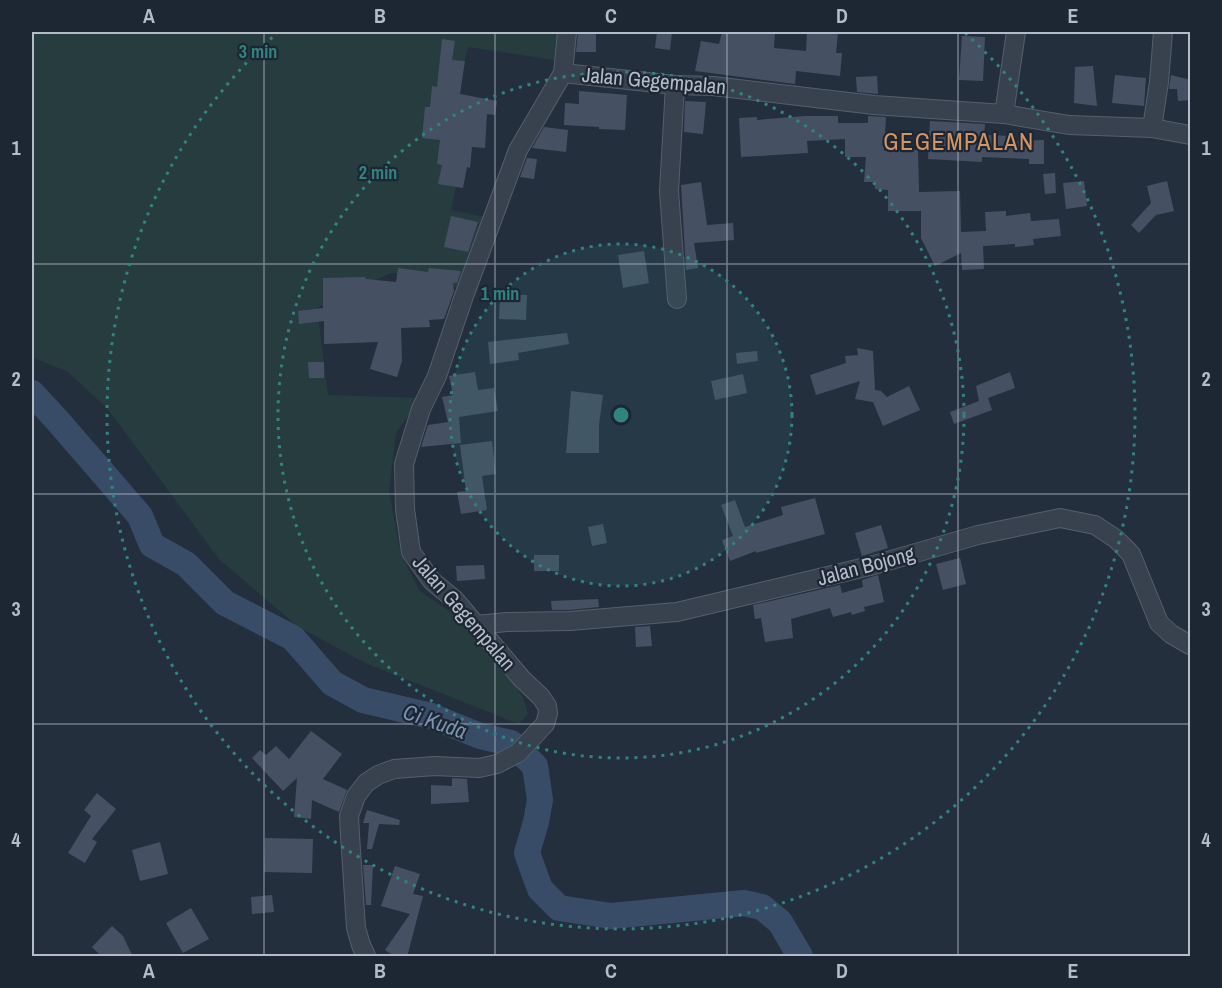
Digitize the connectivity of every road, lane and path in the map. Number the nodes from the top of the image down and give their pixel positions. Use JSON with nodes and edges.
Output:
{"nodes":[{"id":1,"x":567,"y":32,"type":"edge"},
{"id":2,"x":1016,"y":32,"type":"edge"},
{"id":3,"x":1163,"y":32,"type":"edge"},
{"id":4,"x":563,"y":73,"type":"junction"},
{"id":5,"x":675,"y":85,"type":"junction"},
{"id":6,"x":1004,"y":114,"type":"junction"},
{"id":7,"x":1152,"y":128,"type":"junction"},
{"id":8,"x":1191,"y":135,"type":"edge"},
{"id":9,"x":677,"y":299,"type":"dead end"},
{"id":10,"x":476,"y":625,"type":"junction"},
{"id":11,"x":1191,"y":645,"type":"edge"},
{"id":12,"x":366,"y":957,"type":"edge"}],
"edges":[{"from":1,"to":4,"type":"street"},
{"from":2,"to":6,"type":"street"},
{"from":3,"to":7,"type":"street"},
{"from":4,"to":5,"type":"street","name":"Jalan Gegempalan"},
{"from":4,"to":10,"type":"street","name":"Jalan Gegempalan"},
{"from":5,"to":6,"type":"street","name":"Jalan Gegempalan"},
{"from":5,"to":9,"type":"street"},
{"from":6,"to":7,"type":"street","name":"Jalan Gegempalan"},
{"from":7,"to":8,"type":"street","name":"Jalan Gegempalan"},
{"from":10,"to":11,"type":"street","name":"Jalan Bojong"},
{"from":10,"to":12,"type":"street","name":"Jalan Gegempalan"}]}
